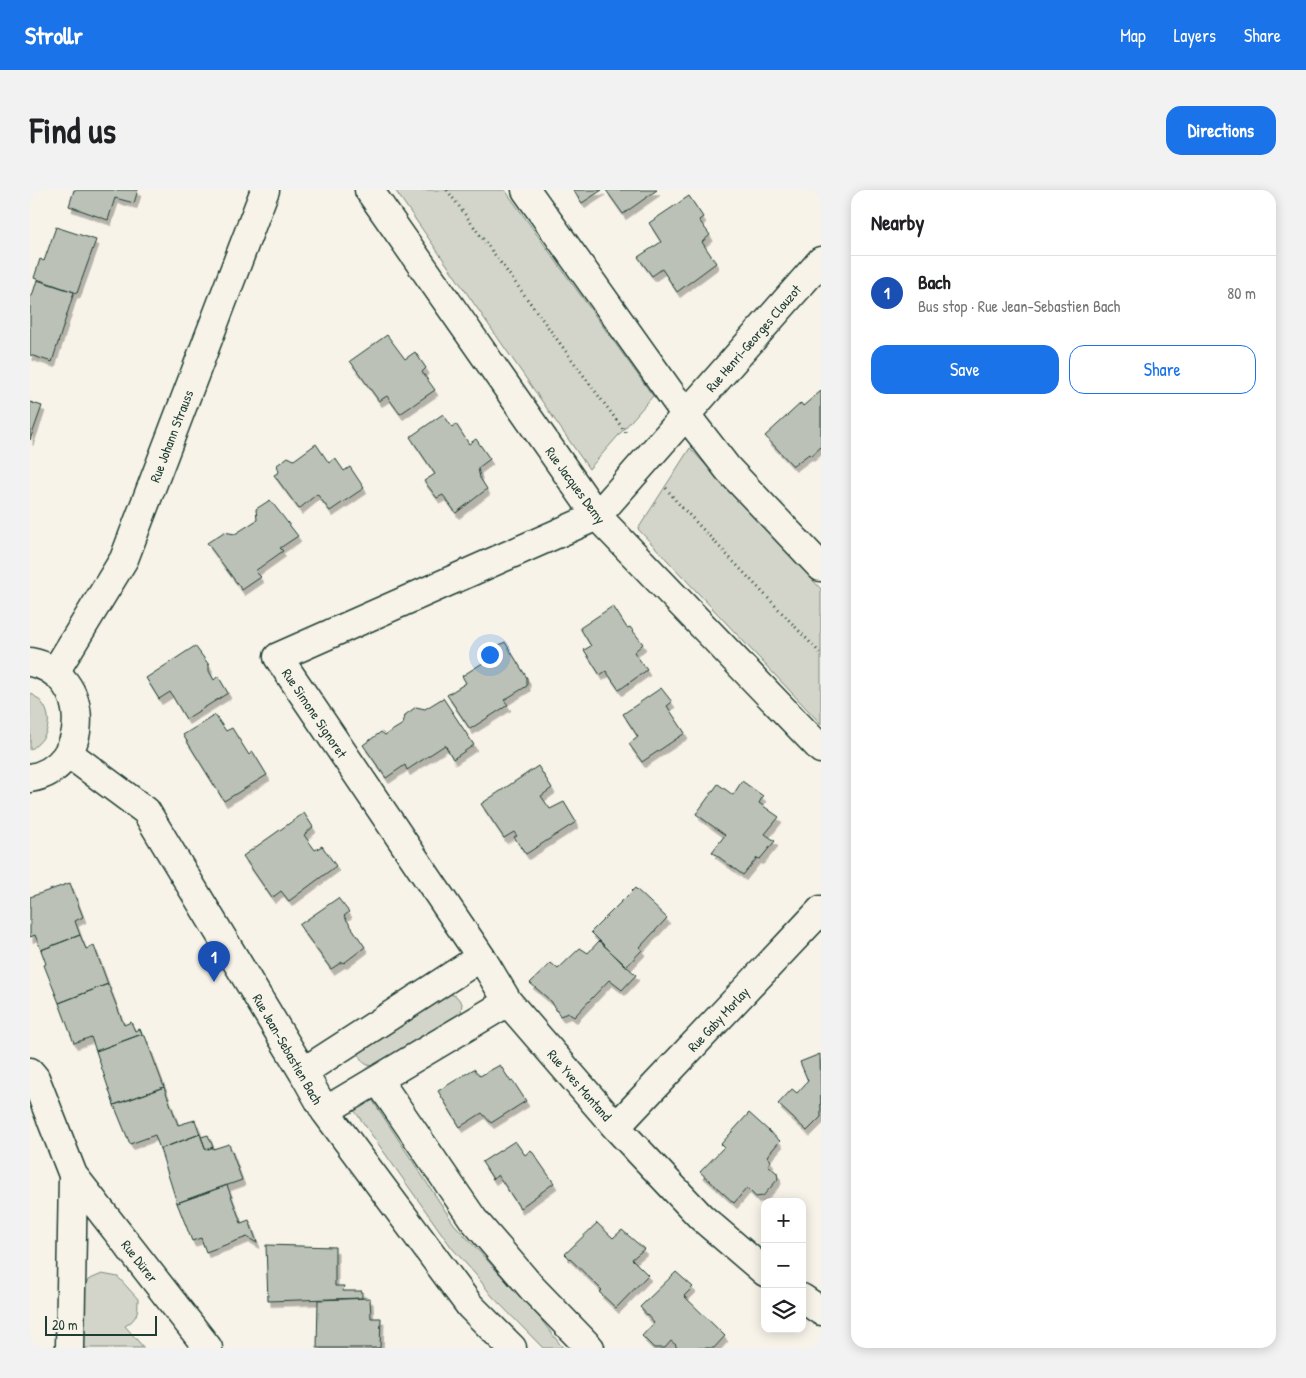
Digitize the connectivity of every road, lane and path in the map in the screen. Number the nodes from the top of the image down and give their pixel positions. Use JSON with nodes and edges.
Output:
{"nodes":[{"id":1,"x":265,"y":190,"type":"edge"},
{"id":2,"x":369,"y":190,"type":"edge"},
{"id":3,"x":526,"y":190,"type":"edge"},
{"id":4,"x":821,"y":261,"type":"edge"},
{"id":5,"x":686,"y":415,"type":"junction"},
{"id":6,"x":596,"y":516,"type":"junction"},
{"id":7,"x":821,"y":567,"type":"edge"},
{"id":8,"x":30,"y":662,"type":"edge"},
{"id":9,"x":55,"y":672,"type":"junction"},
{"id":10,"x":821,"y":749,"type":"edge"},
{"id":11,"x":68,"y":753,"type":"junction"},
{"id":12,"x":30,"y":778,"type":"edge"},
{"id":13,"x":821,"y":910,"type":"edge"},
{"id":14,"x":481,"y":957,"type":"junction"},
{"id":15,"x":508,"y":1002,"type":"junction"},
{"id":16,"x":30,"y":1072,"type":"edge"},
{"id":17,"x":303,"y":1072,"type":"junction"},
{"id":18,"x":378,"y":1080,"type":"junction"},
{"id":19,"x":325,"y":1111,"type":"junction"},
{"id":20,"x":616,"y":1127,"type":"junction"},
{"id":21,"x":73,"y":1175,"type":"junction"},
{"id":22,"x":761,"y":1269,"type":"edge"},
{"id":23,"x":806,"y":1301,"type":"edge"},
{"id":24,"x":821,"y":1311,"type":"edge"},
{"id":25,"x":70,"y":1348,"type":"edge"},
{"id":26,"x":208,"y":1348,"type":"edge"},
{"id":27,"x":512,"y":1348,"type":"edge"},
{"id":28,"x":590,"y":1348,"type":"edge"}],
"edges":[{"from":1,"to":9,"type":"street","name":"Rue Johann Strauss"},
{"from":2,"to":6,"type":"street","name":"Rue Jacques Demy"},
{"from":3,"to":5,"type":"street"},
{"from":4,"to":5,"type":"street","name":"Rue Henri-Georges Clouzot"},
{"from":5,"to":6,"type":"street","name":"Rue Henri-Georges Clouzot"},
{"from":5,"to":7,"type":"street"},
{"from":6,"to":10,"type":"street","name":"Rue Jacques Demy"},
{"from":6,"to":14,"type":"street","name":"Rue Simone Signoret"},
{"from":8,"to":9,"type":"street"},
{"from":9,"to":11,"type":"street"},
{"from":11,"to":12,"type":"street"},
{"from":11,"to":17,"type":"street","name":"Rue Jean-Sebastien Bach"},
{"from":13,"to":20,"type":"street","name":"Rue Gaby Morlay"},
{"from":14,"to":15,"type":"street","name":"Rue Simone Signoret"},
{"from":14,"to":17,"type":"street"},
{"from":15,"to":18,"type":"street"},
{"from":15,"to":20,"type":"street","name":"Rue Yves Montand"},
{"from":16,"to":21,"type":"street","name":"Rue Dürer"},
{"from":17,"to":19,"type":"street","name":"Rue Jean-Sebastien Bach"},
{"from":18,"to":19,"type":"street"},
{"from":18,"to":28,"type":"street"},
{"from":19,"to":27,"type":"street","name":"Rue Jean-Sebastien Bach"},
{"from":20,"to":22,"type":"street","name":"Rue Yves Montand"},
{"from":21,"to":25,"type":"street","name":"Rue Dürer"},
{"from":21,"to":26,"type":"street","name":"Rue Dürer"},
{"from":23,"to":24,"type":"street"}]}
